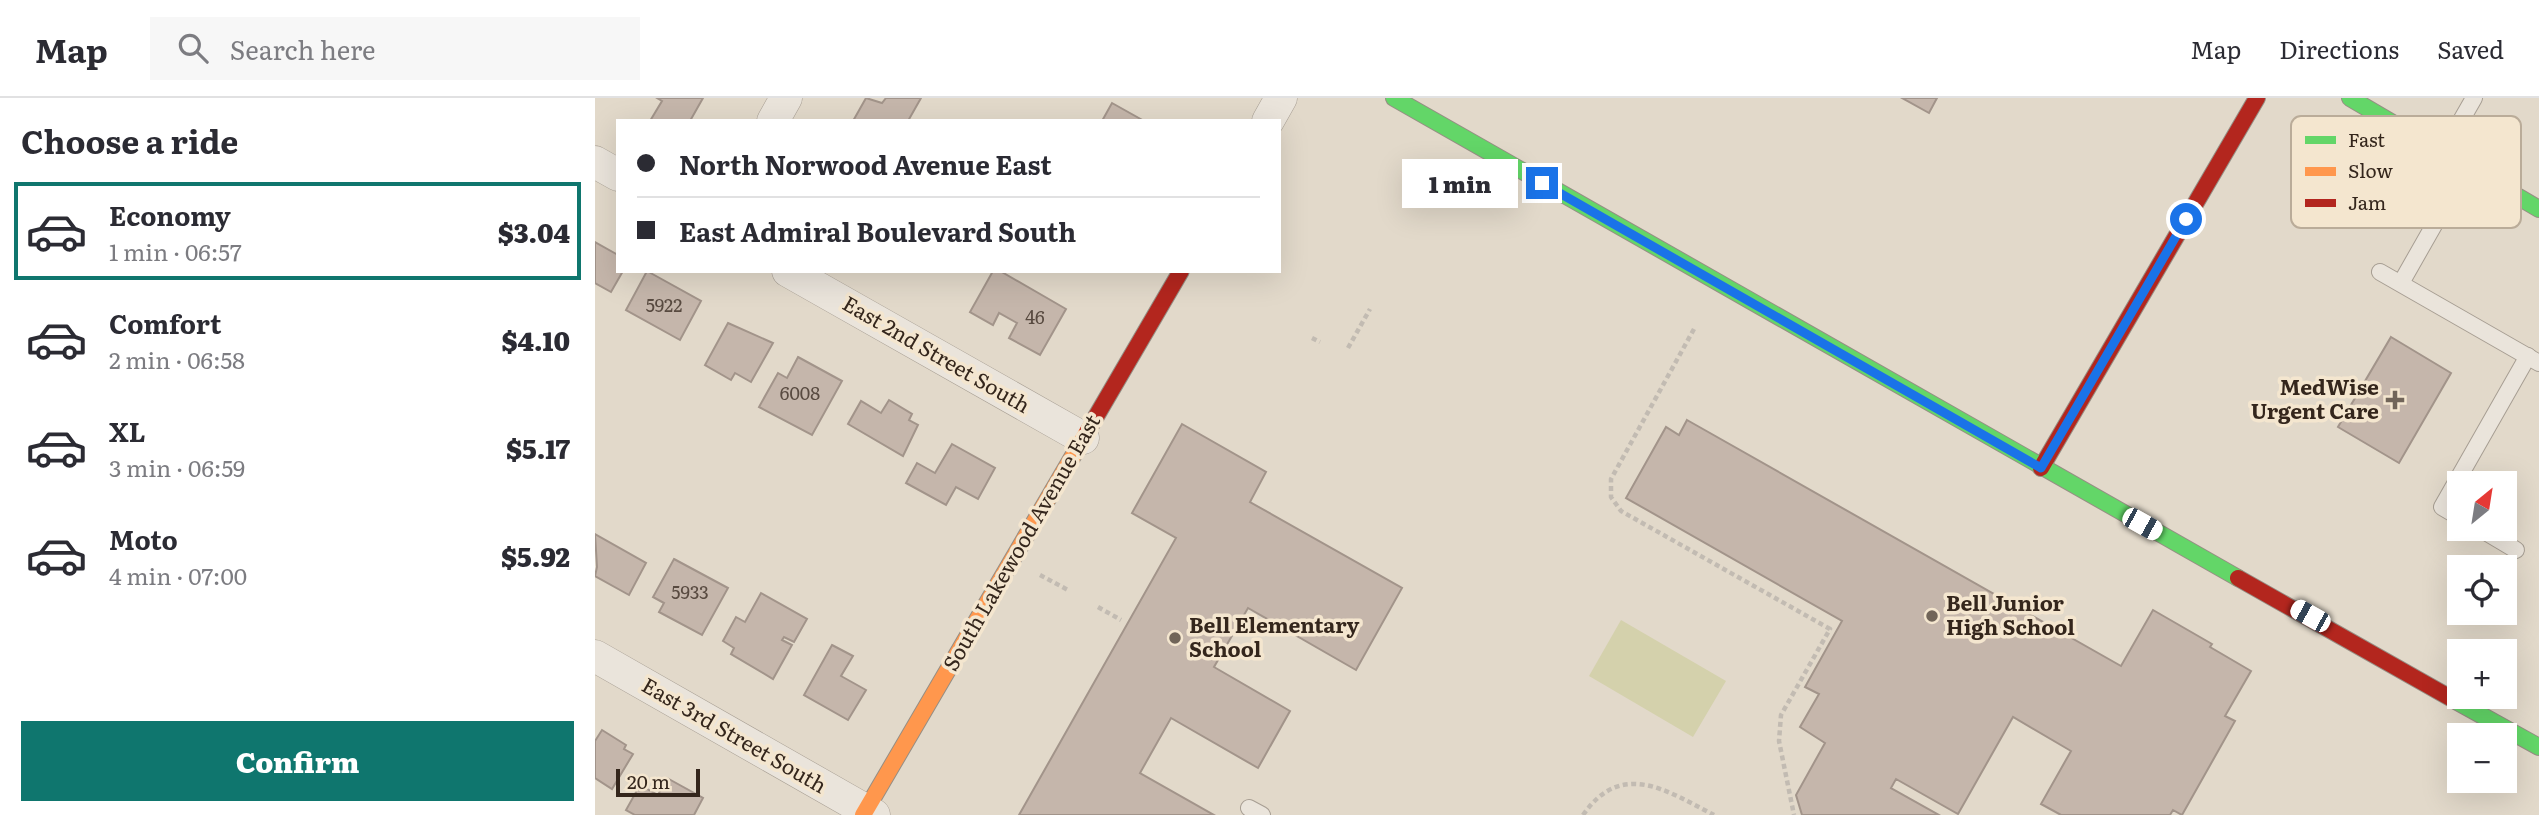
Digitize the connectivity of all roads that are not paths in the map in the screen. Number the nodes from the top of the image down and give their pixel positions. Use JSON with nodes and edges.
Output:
{"nodes":[{"id":1,"x":786,"y":98,"type":"edge"},
{"id":2,"x":1281,"y":98,"type":"edge"},
{"id":3,"x":1394,"y":98,"type":"edge"},
{"id":4,"x":2257,"y":98,"type":"edge"},
{"id":5,"x":2350,"y":98,"type":"edge"},
{"id":6,"x":2474,"y":98,"type":"edge"},
{"id":7,"x":2381,"y":116,"type":"edge"},
{"id":8,"x":2464,"y":116,"type":"edge"},
{"id":9,"x":774,"y":119,"type":"edge"},
{"id":10,"x":1269,"y":119,"type":"edge"},
{"id":11,"x":595,"y":162,"type":"edge"},
{"id":12,"x":616,"y":174,"type":"edge"},
{"id":13,"x":2521,"y":198,"type":"edge"},
{"id":14,"x":2539,"y":209,"type":"edge"},
{"id":15,"x":2432,"y":228,"type":"edge"},
{"id":16,"x":2380,"y":272,"type":"dead end"},
{"id":17,"x":792,"y":273,"type":"edge"},
{"id":18,"x":1180,"y":273,"type":"edge"},
{"id":19,"x":2401,"y":283,"type":"junction"},
{"id":20,"x":2533,"y":360,"type":"edge"},
{"id":21,"x":1083,"y":438,"type":"junction"},
{"id":22,"x":2041,"y":468,"type":"junction"},
{"id":23,"x":2464,"y":471,"type":"edge"},
{"id":24,"x":2501,"y":541,"type":"edge"},
{"id":25,"x":2516,"y":550,"type":"dead end"},
{"id":26,"x":595,"y":656,"type":"edge"},
{"id":27,"x":2539,"y":747,"type":"edge"},
{"id":28,"x":868,"y":814,"type":"edge"}],
"edges":[{"from":1,"to":9,"type":"street"},
{"from":2,"to":10,"type":"street"},
{"from":3,"to":22,"type":"street"},
{"from":4,"to":22,"type":"street"},
{"from":5,"to":7,"type":"street"},
{"from":6,"to":8,"type":"lane"},
{"from":11,"to":12,"type":"street"},
{"from":13,"to":14,"type":"street"},
{"from":15,"to":19,"type":"lane"},
{"from":16,"to":19,"type":"lane"},
{"from":17,"to":21,"type":"street","name":"East 2nd Street South"},
{"from":18,"to":21,"type":"street","name":"South Lakewood Avenue East"},
{"from":19,"to":20,"type":"lane"},
{"from":20,"to":23,"type":"lane"},
{"from":21,"to":28,"type":"street","name":"South Lakewood Avenue East"},
{"from":22,"to":27,"type":"street"},
{"from":24,"to":25,"type":"lane"},
{"from":26,"to":28,"type":"street","name":"East 3rd Street South"}]}
